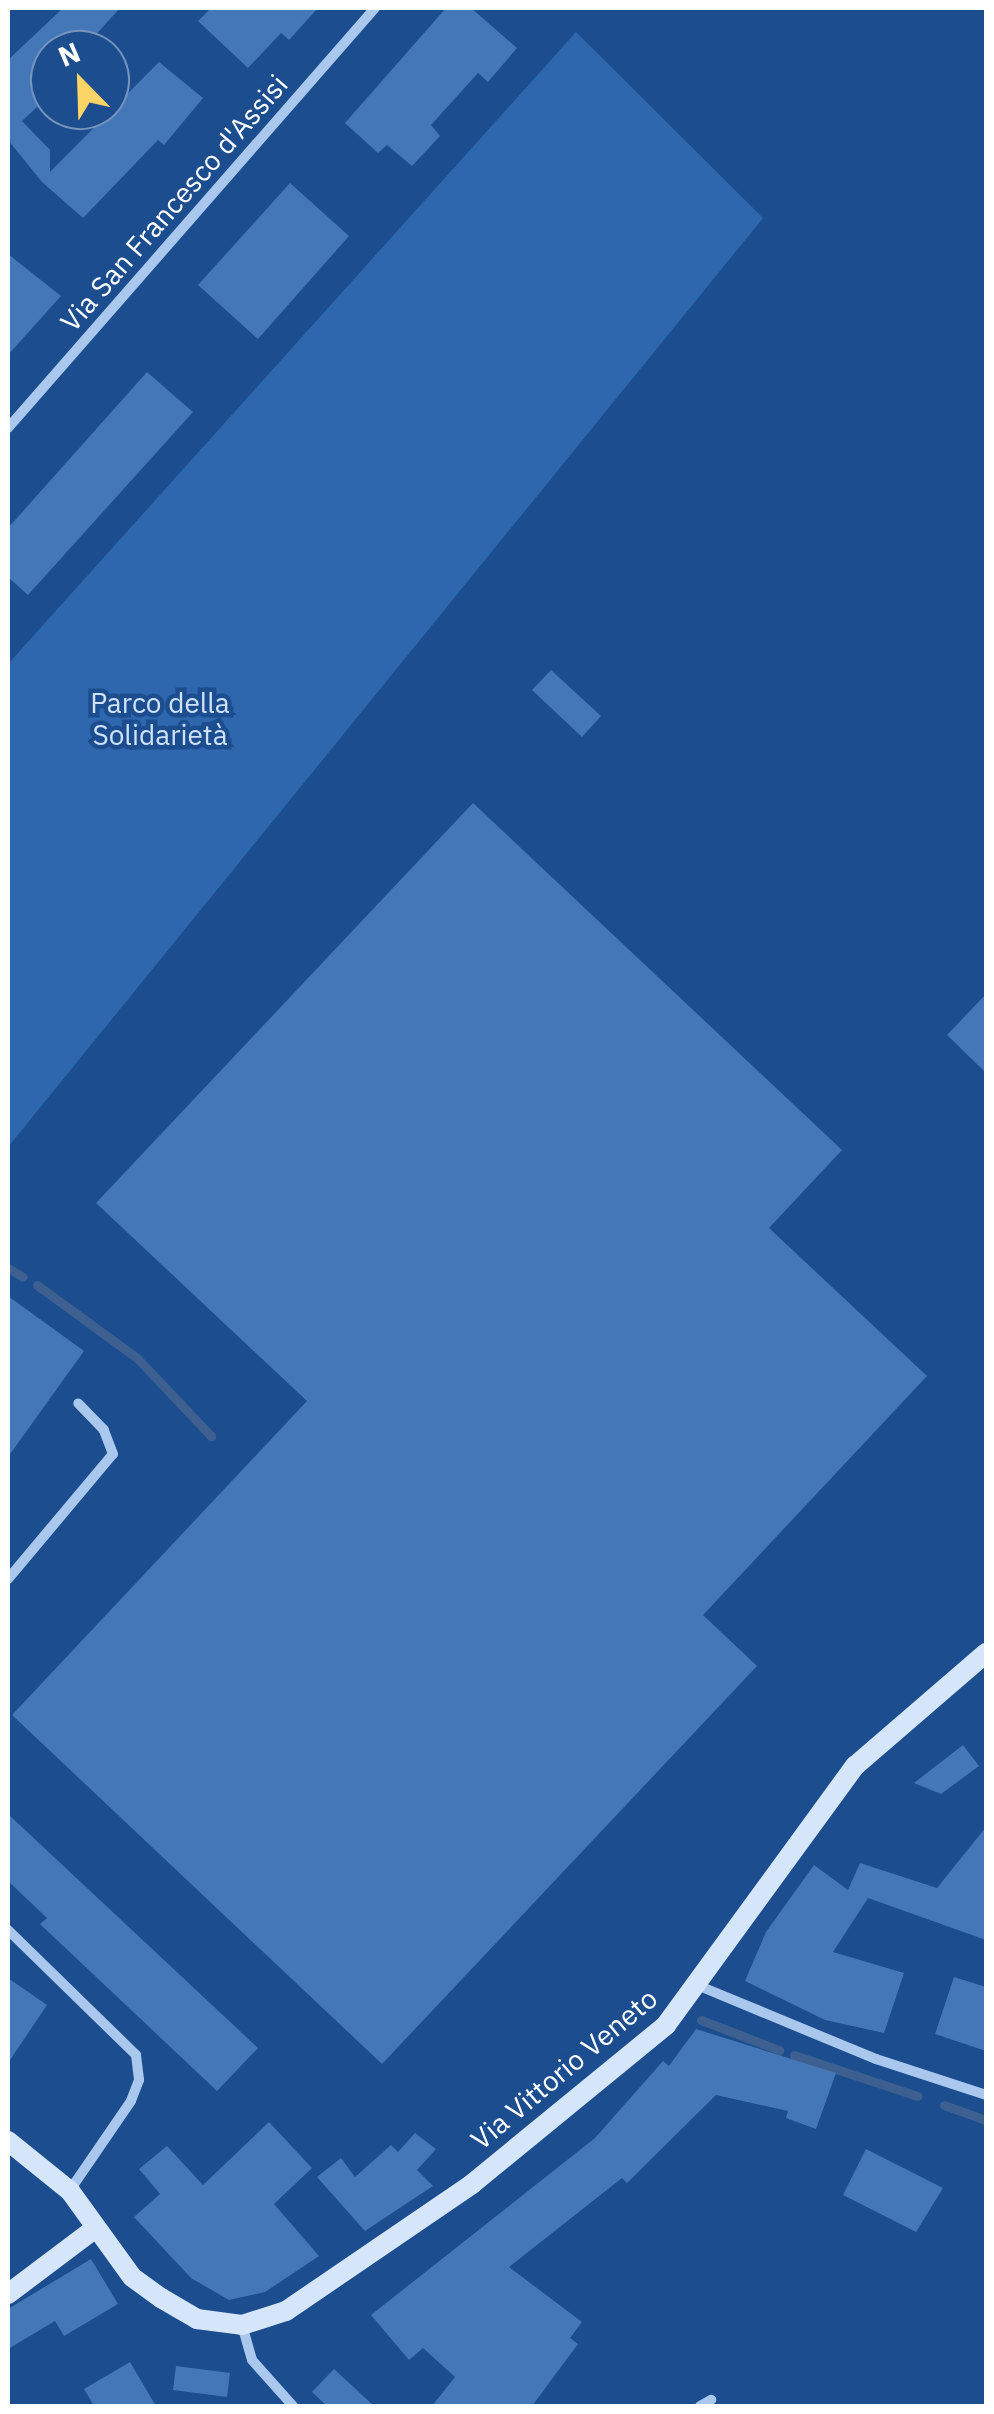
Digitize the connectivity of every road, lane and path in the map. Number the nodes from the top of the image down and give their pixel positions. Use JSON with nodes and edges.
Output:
{"nodes":[{"id":1,"x":375,"y":8,"type":"edge"},
{"id":2,"x":8,"y":428,"type":"edge"},
{"id":3,"x":78,"y":1403,"type":"dead end"},
{"id":4,"x":8,"y":1579,"type":"edge"},
{"id":5,"x":986,"y":1653,"type":"edge"},
{"id":6,"x":8,"y":1930,"type":"edge"},
{"id":7,"x":698,"y":1985,"type":"junction"},
{"id":8,"x":986,"y":2096,"type":"edge"},
{"id":9,"x":8,"y":2141,"type":"edge"},
{"id":10,"x":70,"y":2191,"type":"junction"},
{"id":11,"x":93,"y":2230,"type":"junction"},
{"id":12,"x":8,"y":2294,"type":"edge"},
{"id":13,"x":242,"y":2324,"type":"junction"},
{"id":14,"x":294,"y":2406,"type":"edge"}],
"edges":[{"from":1,"to":2,"type":"street","name":"Via San Francesco d'Assisi"},
{"from":3,"to":4,"type":"street"},
{"from":5,"to":7,"type":"street","name":"Via Vittorio Veneto"},
{"from":6,"to":10,"type":"street"},
{"from":7,"to":8,"type":"street"},
{"from":7,"to":13,"type":"street","name":"Via Vittorio Veneto"},
{"from":9,"to":10,"type":"street"},
{"from":10,"to":11,"type":"street","name":"Via Vittorio Veneto"},
{"from":11,"to":12,"type":"street"},
{"from":11,"to":13,"type":"street","name":"Via Vittorio Veneto"},
{"from":13,"to":14,"type":"street"}]}
